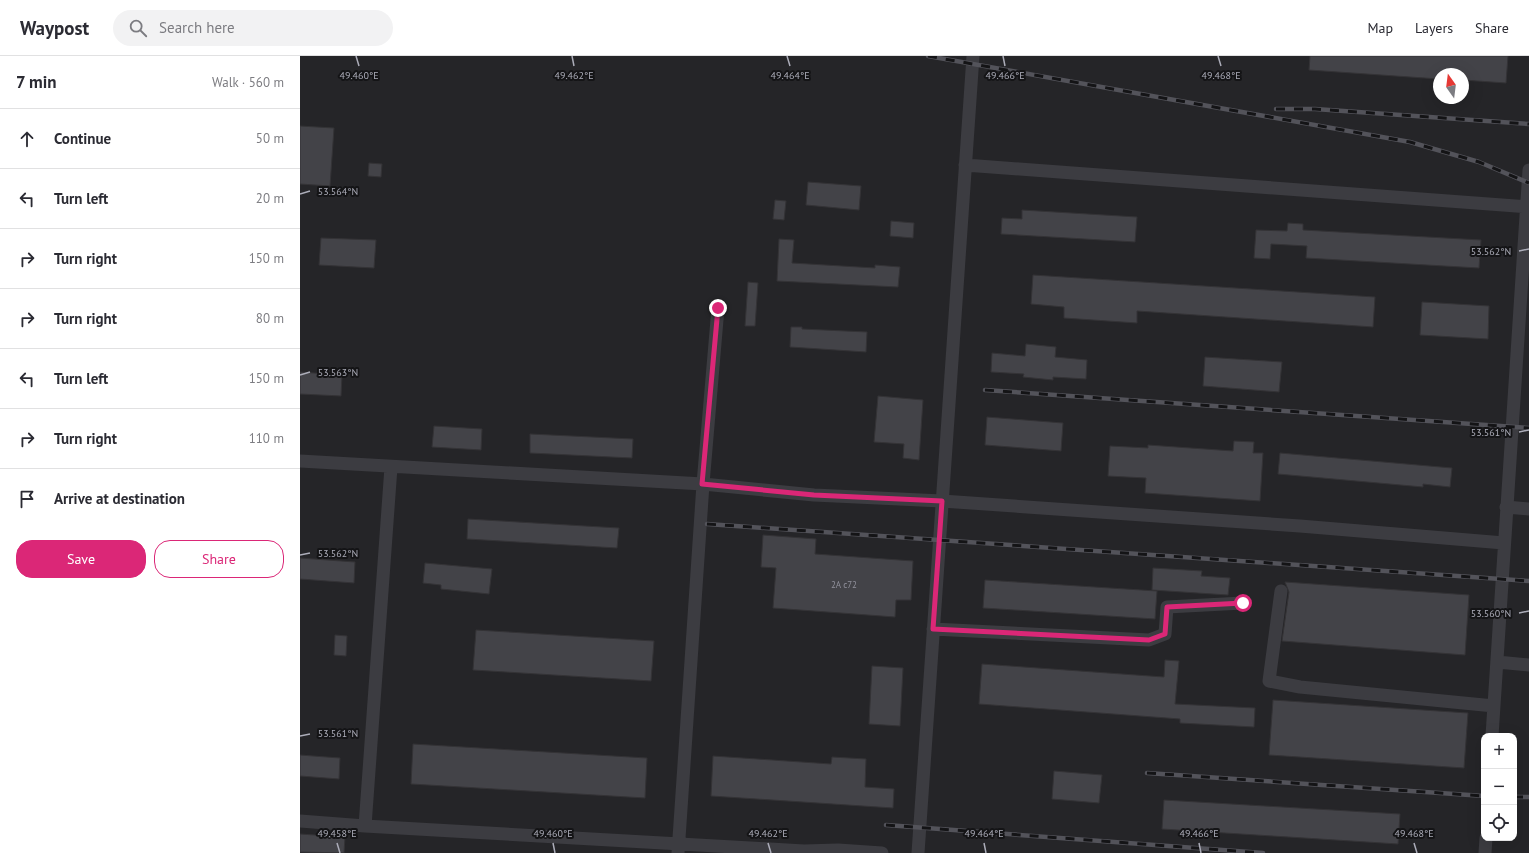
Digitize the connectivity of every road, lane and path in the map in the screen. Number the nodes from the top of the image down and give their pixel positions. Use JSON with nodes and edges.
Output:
{"nodes":[{"id":1,"x":973,"y":56,"type":"edge"},
{"id":2,"x":965,"y":165,"type":"junction"},
{"id":3,"x":1529,"y":170,"type":"edge"},
{"id":4,"x":1528,"y":207,"type":"edge"},
{"id":5,"x":718,"y":308,"type":"dead end"},
{"id":6,"x":300,"y":461,"type":"edge"},
{"id":7,"x":391,"y":467,"type":"junction"},
{"id":8,"x":702,"y":484,"type":"junction"},
{"id":9,"x":942,"y":501,"type":"junction"},
{"id":10,"x":1506,"y":507,"type":"junction"},
{"id":11,"x":1529,"y":509,"type":"edge"},
{"id":12,"x":1504,"y":543,"type":"junction"},
{"id":13,"x":1281,"y":591,"type":"dead end"},
{"id":14,"x":1243,"y":603,"type":"dead end"},
{"id":15,"x":933,"y":629,"type":"junction"},
{"id":16,"x":1497,"y":662,"type":"junction"},
{"id":17,"x":1529,"y":665,"type":"edge"},
{"id":18,"x":1494,"y":706,"type":"junction"},
{"id":19,"x":1492,"y":733,"type":"edge"},
{"id":20,"x":300,"y":821,"type":"edge"},
{"id":21,"x":365,"y":826,"type":"junction"},
{"id":22,"x":1486,"y":841,"type":"edge"},
{"id":23,"x":678,"y":848,"type":"edge"},
{"id":24,"x":882,"y":853,"type":"edge"},
{"id":25,"x":918,"y":853,"type":"edge"},
{"id":26,"x":1485,"y":853,"type":"edge"}],
"edges":[{"from":1,"to":2,"type":"lane"},
{"from":2,"to":4,"type":"lane"},
{"from":2,"to":9,"type":"lane"},
{"from":3,"to":4,"type":"lane"},
{"from":4,"to":10,"type":"lane"},
{"from":5,"to":8,"type":"lane"},
{"from":6,"to":7,"type":"lane"},
{"from":7,"to":8,"type":"lane"},
{"from":7,"to":21,"type":"lane"},
{"from":8,"to":9,"type":"lane"},
{"from":8,"to":23,"type":"lane"},
{"from":9,"to":12,"type":"lane"},
{"from":9,"to":15,"type":"lane"},
{"from":10,"to":11,"type":"lane"},
{"from":10,"to":12,"type":"lane"},
{"from":12,"to":16,"type":"lane"},
{"from":13,"to":18,"type":"lane"},
{"from":14,"to":15,"type":"lane"},
{"from":15,"to":25,"type":"lane"},
{"from":16,"to":17,"type":"lane"},
{"from":16,"to":18,"type":"lane"},
{"from":18,"to":19,"type":"lane"},
{"from":20,"to":21,"type":"lane"},
{"from":21,"to":23,"type":"lane"},
{"from":22,"to":26,"type":"lane"},
{"from":23,"to":24,"type":"lane"}]}
